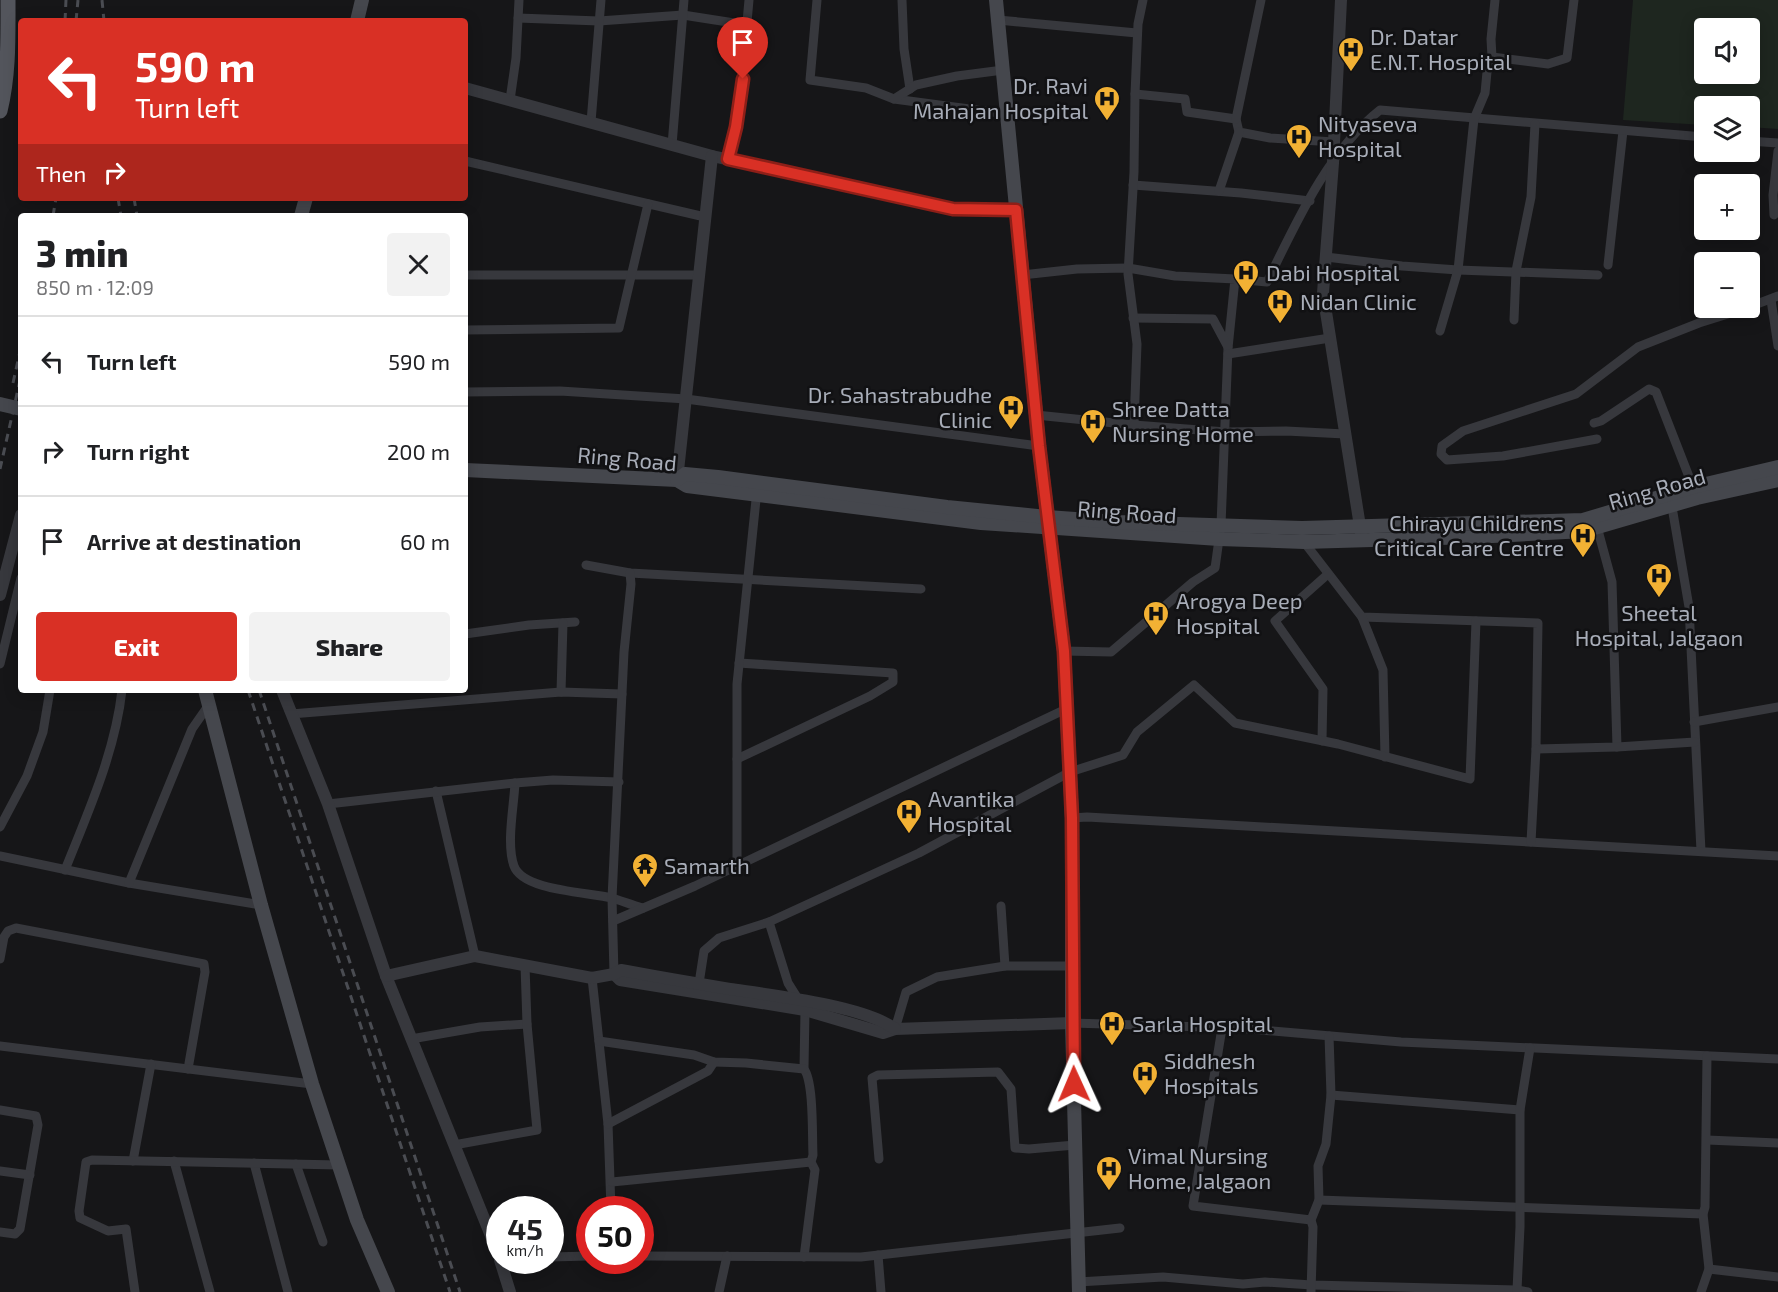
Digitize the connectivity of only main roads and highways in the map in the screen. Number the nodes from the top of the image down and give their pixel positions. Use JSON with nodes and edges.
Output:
{"nodes":[{"id":1,"x":8,"y":0,"type":"edge"},
{"id":2,"x":362,"y":0,"type":"edge"},
{"id":3,"x":996,"y":0,"type":"edge"},
{"id":4,"x":358,"y":18,"type":"edge"},
{"id":5,"x":3,"y":89,"type":"edge"},
{"id":6,"x":0,"y":111,"type":"edge"},
{"id":7,"x":0,"y":404,"type":"edge"},
{"id":8,"x":18,"y":408,"type":"edge"},
{"id":9,"x":1778,"y":467,"type":"edge"},
{"id":10,"x":468,"y":471,"type":"edge"},
{"id":11,"x":1778,"y":480,"type":"edge"},
{"id":12,"x":1671,"y":500,"type":"junction"},
{"id":13,"x":1048,"y":523,"type":"junction"},
{"id":14,"x":1220,"y":532,"type":"junction"},
{"id":15,"x":1361,"y":532,"type":"junction"},
{"id":16,"x":206,"y":693,"type":"edge"},
{"id":17,"x":1078,"y":1287,"type":"edge"},
{"id":18,"x":388,"y":1292,"type":"edge"}],
"edges":[{"from":1,"to":5,"type":"main road"},
{"from":2,"to":4,"type":"main road"},
{"from":3,"to":13,"type":"main road"},
{"from":5,"to":6,"type":"main road"},
{"from":7,"to":8,"type":"main road","bridge":true},
{"from":9,"to":12,"type":"main road"},
{"from":10,"to":13,"type":"main road","name":"Ring Road"},
{"from":11,"to":12,"type":"main road","name":"Ring Road"},
{"from":12,"to":15,"type":"main road","name":"Ring Road"},
{"from":13,"to":14,"type":"main road","name":"Ring Road"},
{"from":13,"to":17,"type":"main road"},
{"from":14,"to":15,"type":"main road"},
{"from":14,"to":15,"type":"main road","name":"Ring Road"},
{"from":16,"to":18,"type":"main road"}]}
